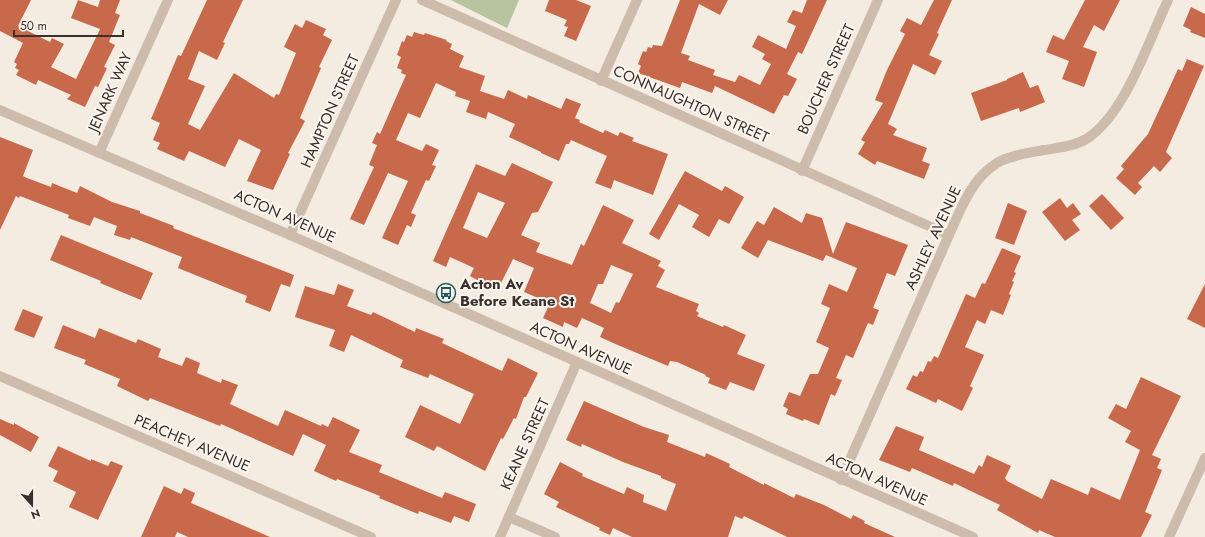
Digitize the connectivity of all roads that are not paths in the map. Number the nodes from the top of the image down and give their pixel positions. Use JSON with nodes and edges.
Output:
{"nodes":[{"id":1,"x":168,"y":0,"type":"edge"},
{"id":2,"x":396,"y":0,"type":"edge"},
{"id":3,"x":422,"y":0,"type":"edge"},
{"id":4,"x":637,"y":0,"type":"edge"},
{"id":5,"x":878,"y":0,"type":"edge"},
{"id":6,"x":1168,"y":0,"type":"edge"},
{"id":7,"x":601,"y":81,"type":"junction"},
{"id":8,"x":0,"y":110,"type":"edge"},
{"id":9,"x":99,"y":153,"type":"junction"},
{"id":10,"x":802,"y":171,"type":"junction"},
{"id":11,"x":290,"y":235,"type":"junction"},
{"id":12,"x":949,"y":235,"type":"junction"},
{"id":13,"x":577,"y":362,"type":"junction"},
{"id":14,"x":0,"y":376,"type":"edge"},
{"id":15,"x":1205,"y":458,"type":"edge"},
{"id":16,"x":841,"y":480,"type":"junction"},
{"id":17,"x":509,"y":517,"type":"junction"},
{"id":18,"x":371,"y":537,"type":"edge"},
{"id":19,"x":500,"y":537,"type":"edge"},
{"id":20,"x":555,"y":537,"type":"edge"},
{"id":21,"x":973,"y":537,"type":"edge"},
{"id":22,"x":1169,"y":537,"type":"edge"}],
"edges":[{"from":1,"to":9,"type":"street","name":"JENARK WAY"},
{"from":2,"to":11,"type":"street","name":"HAMPTON STREET"},
{"from":3,"to":7,"type":"street","name":"CONNAUGHTON STREET"},
{"from":4,"to":7,"type":"street"},
{"from":5,"to":10,"type":"street","name":"BOUCHER STREET"},
{"from":6,"to":12,"type":"street","name":"ASHLEY AVENUE"},
{"from":7,"to":10,"type":"street","name":"CONNAUGHTON STREET"},
{"from":8,"to":9,"type":"street","name":"ACTON AVENUE"},
{"from":9,"to":11,"type":"street","name":"ACTON AVENUE"},
{"from":10,"to":12,"type":"street","name":"CONNAUGHTON STREET"},
{"from":11,"to":13,"type":"street","name":"ACTON AVENUE"},
{"from":12,"to":16,"type":"street","name":"ASHLEY AVENUE"},
{"from":13,"to":16,"type":"street","name":"ACTON AVENUE"},
{"from":13,"to":17,"type":"street","name":"KEANE STREET"},
{"from":14,"to":18,"type":"street","name":"PEACHEY AVENUE"},
{"from":15,"to":22,"type":"street"},
{"from":16,"to":21,"type":"street","name":"ACTON AVENUE"},
{"from":17,"to":19,"type":"street","name":"KEANE STREET"},
{"from":17,"to":20,"type":"street"}]}
